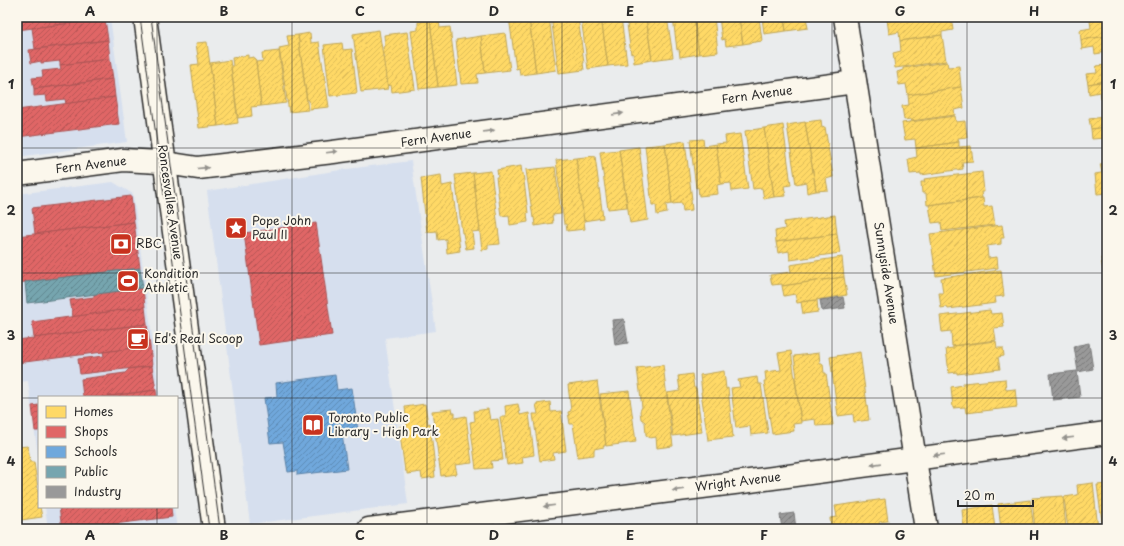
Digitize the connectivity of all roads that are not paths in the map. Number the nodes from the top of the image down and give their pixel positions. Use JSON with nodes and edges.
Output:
{"nodes":[{"id":1,"x":145,"y":17,"type":"edge"},
{"id":2,"x":845,"y":17,"type":"edge"},
{"id":3,"x":855,"y":82,"type":"junction"},
{"id":4,"x":165,"y":163,"type":"junction"},
{"id":5,"x":17,"y":174,"type":"edge"},
{"id":6,"x":1107,"y":433,"type":"edge"},
{"id":7,"x":915,"y":458,"type":"junction"},
{"id":8,"x":214,"y":529,"type":"edge"},
{"id":9,"x":369,"y":529,"type":"edge"},
{"id":10,"x":926,"y":529,"type":"edge"}],
"edges":[{"from":1,"to":4,"type":"street","name":"Roncesvalles Avenue"},
{"from":2,"to":3,"type":"street","name":"Sunnyside Avenue"},
{"from":4,"to":3,"type":"street","name":"Fern Avenue","one_way":true},
{"from":3,"to":7,"type":"street","name":"Sunnyside Avenue"},
{"from":4,"to":5,"type":"street","name":"Fern Avenue"},
{"from":4,"to":8,"type":"street","name":"Roncesvalles Avenue"},
{"from":6,"to":7,"type":"street","name":"Wright Avenue","one_way":true},
{"from":7,"to":9,"type":"street","name":"Wright Avenue","one_way":true},
{"from":7,"to":10,"type":"street","name":"Sunnyside Avenue"}]}
